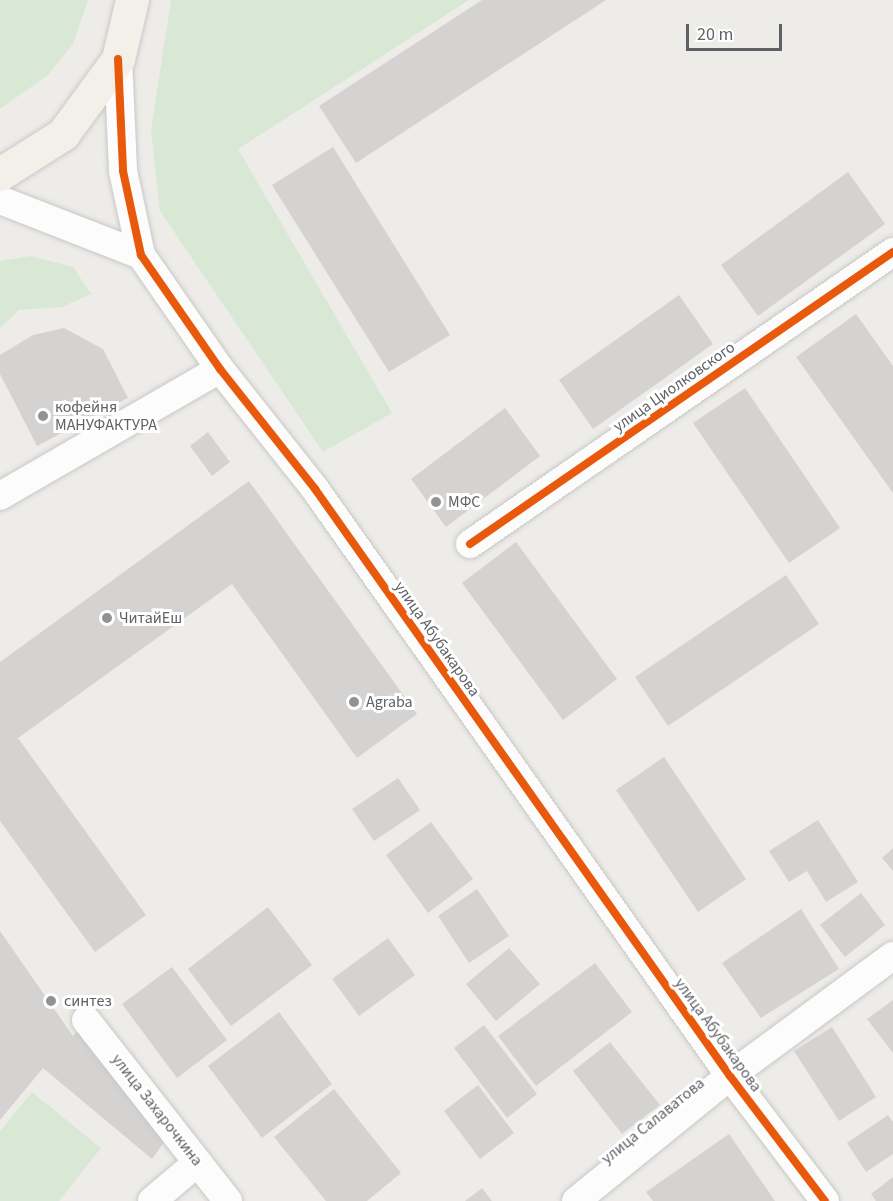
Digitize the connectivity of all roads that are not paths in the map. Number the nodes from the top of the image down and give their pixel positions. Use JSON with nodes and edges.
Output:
{"nodes":[{"id":1,"x":132,"y":0,"type":"edge"},
{"id":2,"x":118,"y":59,"type":"junction"},
{"id":3,"x":0,"y":174,"type":"edge"},
{"id":4,"x":0,"y":200,"type":"edge"},
{"id":5,"x":893,"y":252,"type":"edge"},
{"id":6,"x":141,"y":255,"type":"junction"},
{"id":7,"x":220,"y":369,"type":"junction"},
{"id":8,"x":0,"y":496,"type":"edge"},
{"id":9,"x":470,"y":544,"type":"dead end"},
{"id":10,"x":893,"y":956,"type":"edge"},
{"id":11,"x":86,"y":1020,"type":"dead end"},
{"id":12,"x":730,"y":1076,"type":"junction"},
{"id":13,"x":198,"y":1162,"type":"junction"},
{"id":14,"x":152,"y":1201,"type":"edge"},
{"id":15,"x":228,"y":1201,"type":"edge"},
{"id":16,"x":576,"y":1201,"type":"edge"},
{"id":17,"x":825,"y":1201,"type":"edge"}],
"edges":[{"from":1,"to":2,"type":"main road","name":"улица Абубакарова"},
{"from":2,"to":3,"type":"main road","name":"улица Абубакарова"},
{"from":2,"to":6,"type":"street","name":"улица Абубакарова"},
{"from":4,"to":6,"type":"street"},
{"from":5,"to":9,"type":"street","name":"улица Циолковского"},
{"from":6,"to":7,"type":"street","name":"улица Абубакарова"},
{"from":7,"to":8,"type":"street"},
{"from":7,"to":12,"type":"street","name":"улица Абубакарова"},
{"from":10,"to":12,"type":"street","name":"улица Салаватова"},
{"from":11,"to":13,"type":"street","name":"улица Захарочкина"},
{"from":12,"to":16,"type":"street","name":"улица Салаватова"},
{"from":12,"to":17,"type":"street","name":"улица Абубакарова"},
{"from":13,"to":14,"type":"street"},
{"from":13,"to":15,"type":"street","name":"улица Захарочкина"}]}
